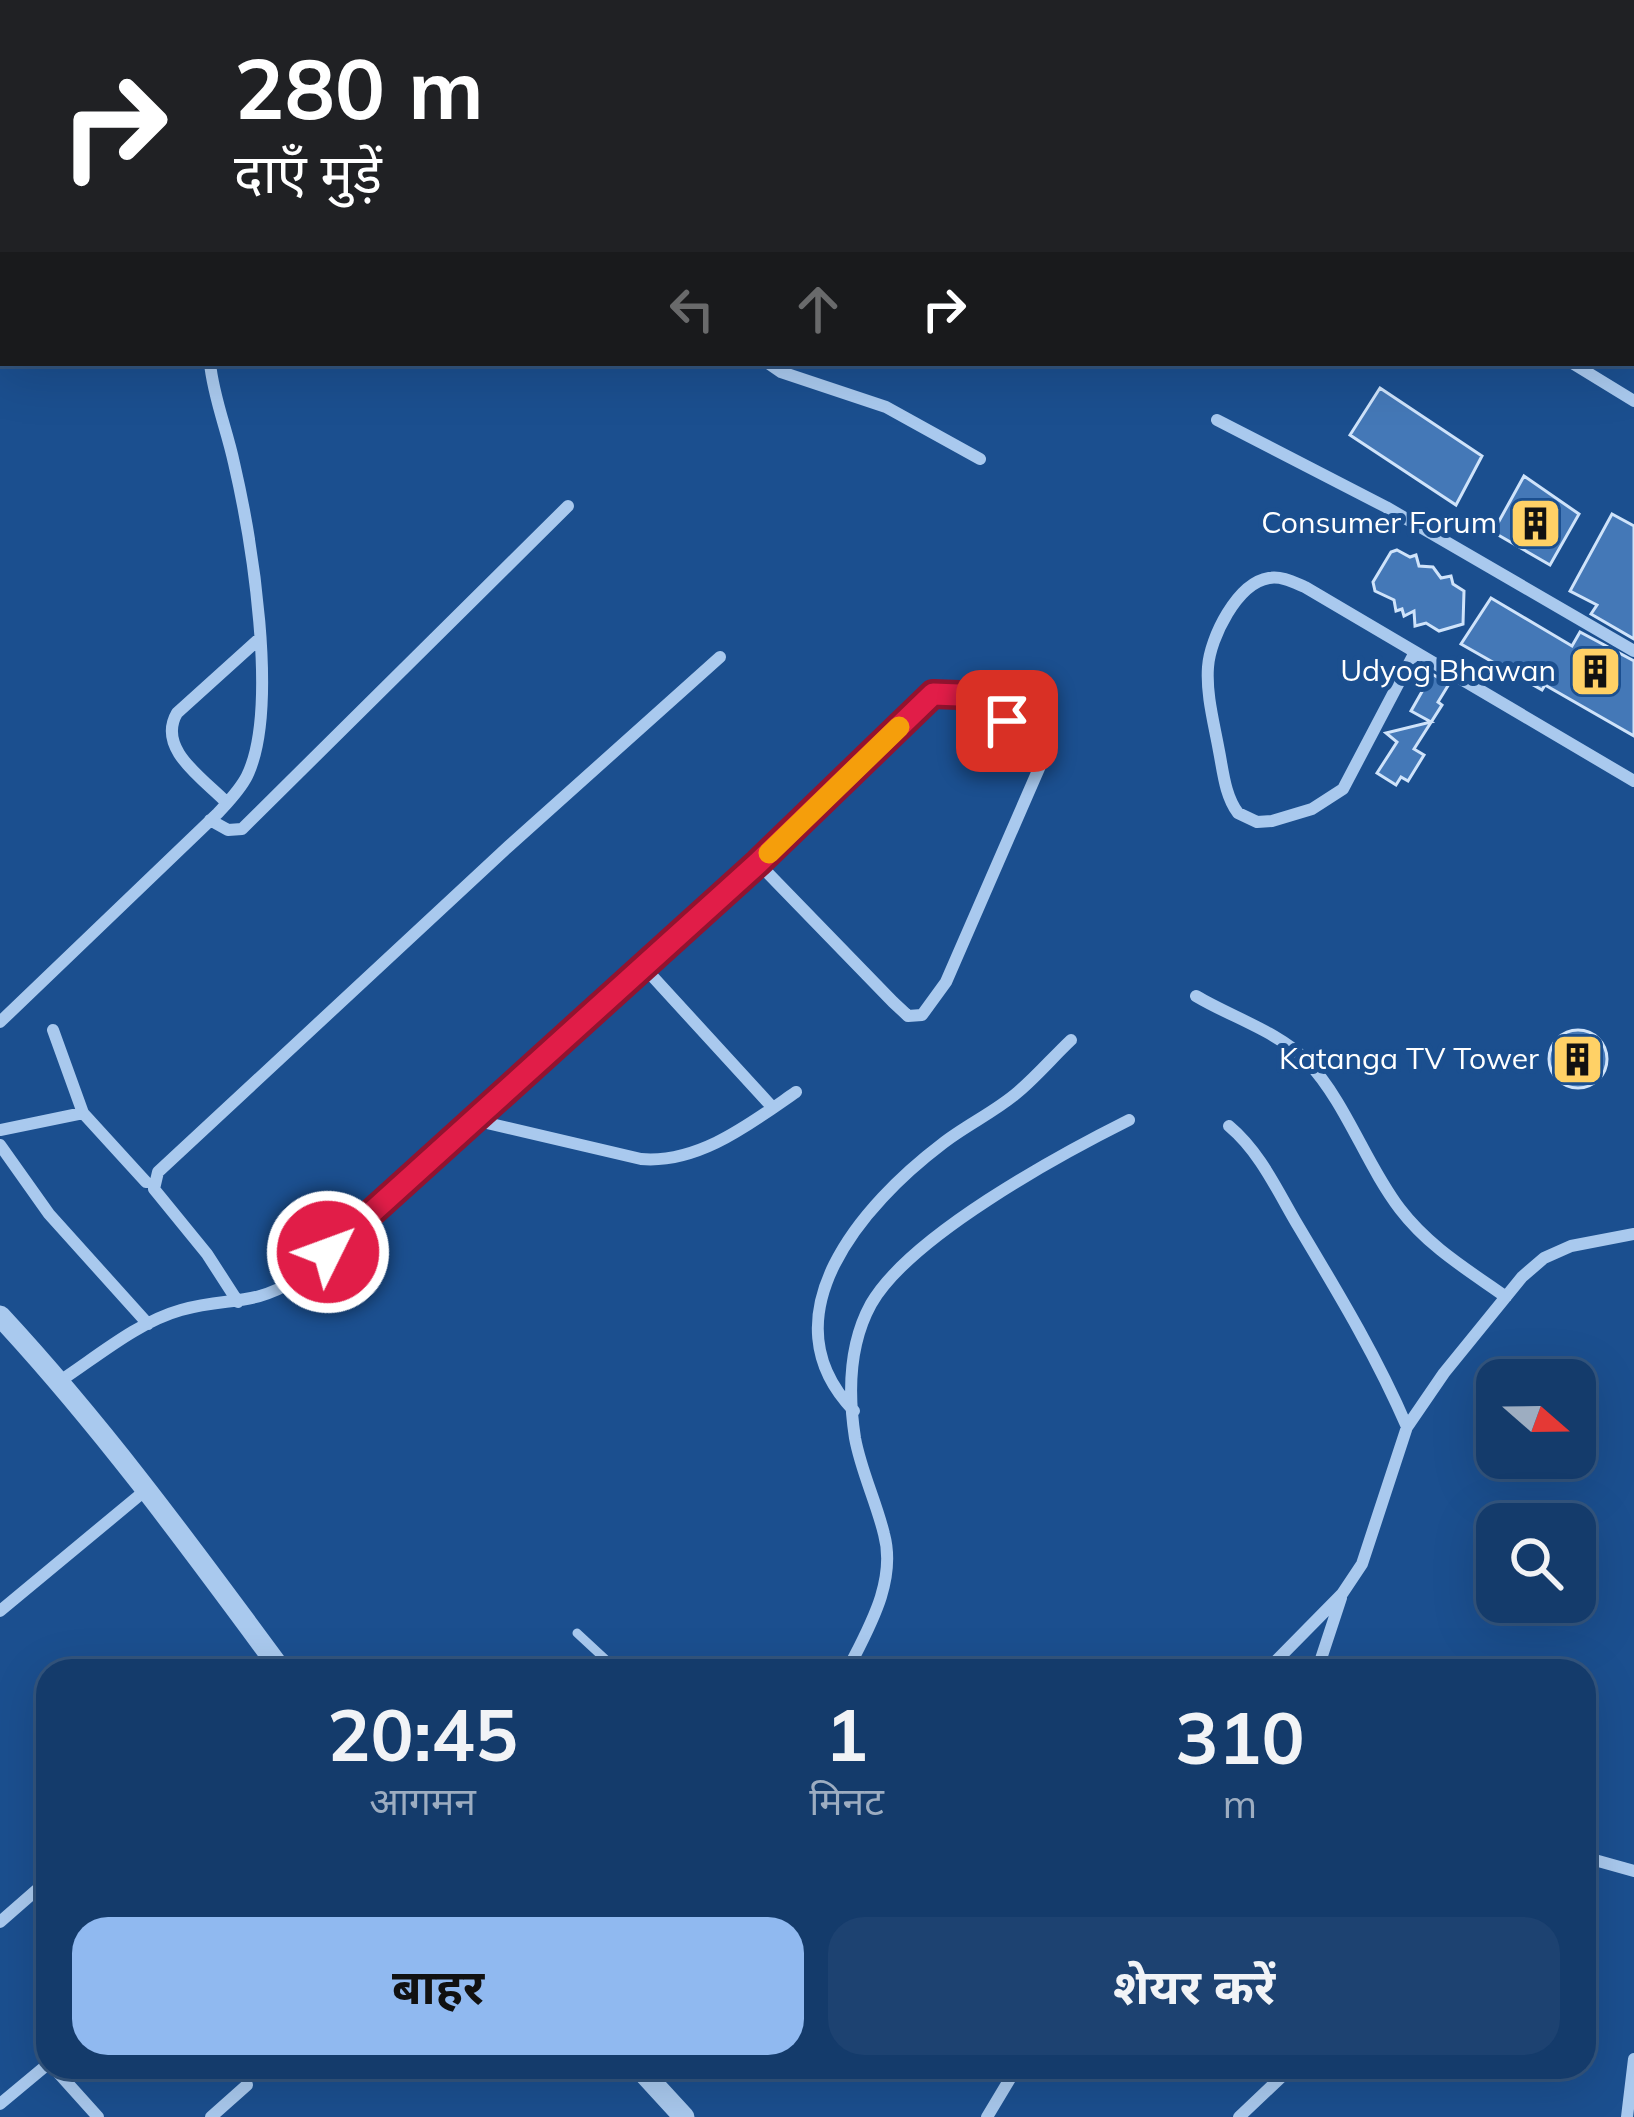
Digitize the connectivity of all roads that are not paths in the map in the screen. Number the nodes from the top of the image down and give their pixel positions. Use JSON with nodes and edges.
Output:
{"nodes":[{"id":1,"x":211,"y":366,"type":"edge"},
{"id":2,"x":772,"y":366,"type":"edge"},
{"id":3,"x":1577,"y":366,"type":"edge"},
{"id":4,"x":1634,"y":400,"type":"edge"},
{"id":5,"x":1217,"y":420,"type":"dead end"},
{"id":6,"x":980,"y":459,"type":"dead end"},
{"id":7,"x":568,"y":506,"type":"dead end"},
{"id":8,"x":259,"y":639,"type":"junction"},
{"id":9,"x":1634,"y":651,"type":"edge"},
{"id":10,"x":1415,"y":652,"type":"junction"},
{"id":11,"x":720,"y":657,"type":"dead end"},
{"id":12,"x":1634,"y":781,"type":"edge"},
{"id":13,"x":227,"y":803,"type":"junction"},
{"id":14,"x":210,"y":820,"type":"junction"},
{"id":15,"x":758,"y":863,"type":"junction"},
{"id":16,"x":643,"y":966,"type":"junction"},
{"id":17,"x":1196,"y":996,"type":"dead end"},
{"id":18,"x":0,"y":1022,"type":"edge"},
{"id":19,"x":52,"y":1030,"type":"dead end"},
{"id":20,"x":1071,"y":1040,"type":"dead end"},
{"id":21,"x":796,"y":1092,"type":"dead end"},
{"id":22,"x":772,"y":1108,"type":"junction"},
{"id":23,"x":83,"y":1113,"type":"junction"},
{"id":24,"x":474,"y":1120,"type":"junction"},
{"id":25,"x":1130,"y":1120,"type":"dead end"},
{"id":26,"x":1229,"y":1126,"type":"dead end"},
{"id":27,"x":0,"y":1130,"type":"edge"},
{"id":28,"x":0,"y":1145,"type":"edge"},
{"id":29,"x":146,"y":1182,"type":"dead end"},
{"id":30,"x":1634,"y":1234,"type":"edge"},
{"id":31,"x":1506,"y":1297,"type":"junction"},
{"id":32,"x":238,"y":1302,"type":"junction"},
{"id":33,"x":0,"y":1316,"type":"edge"},
{"id":34,"x":148,"y":1324,"type":"junction"},
{"id":35,"x":60,"y":1381,"type":"junction"},
{"id":36,"x":854,"y":1411,"type":"junction"},
{"id":37,"x":1407,"y":1427,"type":"junction"},
{"id":38,"x":147,"y":1489,"type":"junction"},
{"id":39,"x":1342,"y":1594,"type":"junction"},
{"id":40,"x":0,"y":1611,"type":"edge"},
{"id":41,"x":577,"y":1633,"type":"dead end"},
{"id":42,"x":273,"y":1659,"type":"edge"},
{"id":43,"x":604,"y":1659,"type":"edge"},
{"id":44,"x":852,"y":1659,"type":"edge"},
{"id":45,"x":1278,"y":1659,"type":"edge"},
{"id":46,"x":1321,"y":1659,"type":"edge"},
{"id":47,"x":1596,"y":1860,"type":"edge"},
{"id":48,"x":1634,"y":1871,"type":"edge"},
{"id":49,"x":36,"y":1890,"type":"edge"},
{"id":50,"x":0,"y":1922,"type":"edge"},
{"id":51,"x":1634,"y":2059,"type":"edge"},
{"id":52,"x":36,"y":2076,"type":"edge"},
{"id":53,"x":64,"y":2079,"type":"edge"},
{"id":54,"x":654,"y":2079,"type":"edge"},
{"id":55,"x":1010,"y":2079,"type":"edge"},
{"id":56,"x":1279,"y":2079,"type":"edge"},
{"id":57,"x":248,"y":2085,"type":"dead end"},
{"id":58,"x":0,"y":2104,"type":"edge"},
{"id":59,"x":98,"y":2117,"type":"edge"},
{"id":60,"x":211,"y":2117,"type":"edge"},
{"id":61,"x":684,"y":2117,"type":"edge"},
{"id":62,"x":987,"y":2117,"type":"edge"},
{"id":63,"x":1239,"y":2117,"type":"edge"},
{"id":64,"x":1627,"y":2117,"type":"edge"}],
"edges":[{"from":1,"to":8,"type":"street"},
{"from":2,"to":6,"type":"street"},
{"from":3,"to":4,"type":"street"},
{"from":5,"to":9,"type":"street"},
{"from":7,"to":14,"type":"street"},
{"from":8,"to":13,"type":"street"},
{"from":8,"to":13,"type":"street"},
{"from":10,"to":10,"type":"street"},
{"from":10,"to":12,"type":"street"},
{"from":11,"to":32,"type":"street"},
{"from":13,"to":14,"type":"street"},
{"from":14,"to":18,"type":"street"},
{"from":15,"to":15,"type":"street"},
{"from":15,"to":16,"type":"street"},
{"from":16,"to":22,"type":"street"},
{"from":16,"to":24,"type":"street"},
{"from":17,"to":31,"type":"street"},
{"from":19,"to":23,"type":"street"},
{"from":20,"to":36,"type":"street"},
{"from":21,"to":22,"type":"street"},
{"from":22,"to":24,"type":"street"},
{"from":23,"to":27,"type":"street"},
{"from":23,"to":29,"type":"street"},
{"from":24,"to":32,"type":"street"},
{"from":25,"to":36,"type":"street"},
{"from":26,"to":37,"type":"street"},
{"from":28,"to":34,"type":"street"},
{"from":30,"to":31,"type":"street"},
{"from":31,"to":37,"type":"street"},
{"from":32,"to":34,"type":"street"},
{"from":33,"to":35,"type":"street"},
{"from":34,"to":35,"type":"street"},
{"from":35,"to":38,"type":"street"},
{"from":36,"to":44,"type":"street"},
{"from":37,"to":39,"type":"street"},
{"from":38,"to":40,"type":"street"},
{"from":38,"to":42,"type":"street"},
{"from":39,"to":45,"type":"street"},
{"from":39,"to":46,"type":"street"},
{"from":41,"to":43,"type":"lane"},
{"from":47,"to":48,"type":"street"},
{"from":49,"to":50,"type":"street"},
{"from":51,"to":64,"type":"street"},
{"from":52,"to":58,"type":"street"},
{"from":53,"to":59,"type":"street"},
{"from":54,"to":61,"type":"street"},
{"from":55,"to":62,"type":"street"},
{"from":56,"to":63,"type":"street"},
{"from":57,"to":60,"type":"street"}]}
